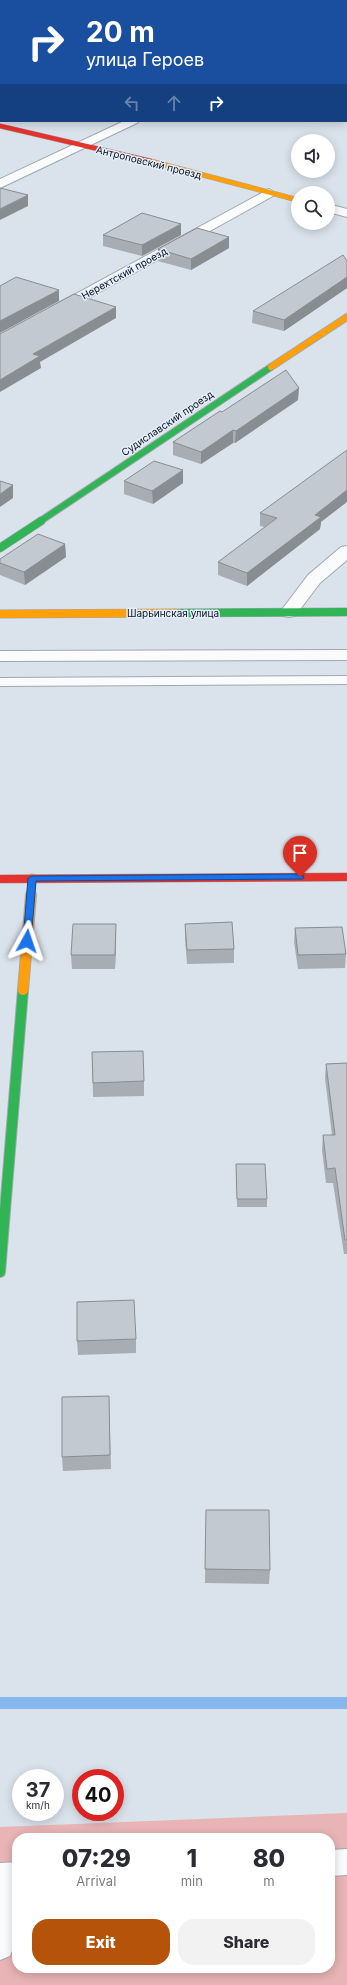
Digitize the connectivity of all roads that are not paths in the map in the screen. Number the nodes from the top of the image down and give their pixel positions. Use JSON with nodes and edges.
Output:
{"nodes":[{"id":1,"x":131,"y":122,"type":"edge"},
{"id":2,"x":0,"y":126,"type":"edge"},
{"id":3,"x":80,"y":146,"type":"junction"},
{"id":4,"x":0,"y":184,"type":"edge"},
{"id":5,"x":269,"y":192,"type":"junction"},
{"id":6,"x":291,"y":198,"type":"edge"},
{"id":7,"x":335,"y":210,"type":"edge"},
{"id":8,"x":347,"y":213,"type":"edge"},
{"id":9,"x":347,"y":317,"type":"edge"},
{"id":10,"x":41,"y":318,"type":"edge"},
{"id":11,"x":0,"y":548,"type":"edge"},
{"id":12,"x":347,"y":551,"type":"edge"},
{"id":13,"x":289,"y":612,"type":"junction"},
{"id":14,"x":347,"y":612,"type":"edge"},
{"id":15,"x":0,"y":614,"type":"edge"},
{"id":16,"x":347,"y":655,"type":"edge"},
{"id":17,"x":0,"y":656,"type":"edge"},
{"id":18,"x":347,"y":680,"type":"edge"},
{"id":19,"x":0,"y":682,"type":"edge"},
{"id":20,"x":347,"y":877,"type":"edge"},
{"id":21,"x":32,"y":878,"type":"junction"},
{"id":22,"x":0,"y":879,"type":"edge"},
{"id":23,"x":0,"y":1272,"type":"edge"},
{"id":24,"x":347,"y":1862,"type":"edge"},
{"id":25,"x":335,"y":1863,"type":"edge"},
{"id":26,"x":6,"y":1876,"type":"edge"},
{"id":27,"x":0,"y":1946,"type":"edge"}],
"edges":[{"from":1,"to":3,"type":"street"},
{"from":2,"to":3,"type":"street","name":"Антроповский проезд"},
{"from":3,"to":4,"type":"street"},
{"from":3,"to":5,"type":"street","name":"Антроповский проезд"},
{"from":5,"to":6,"type":"street","name":"Антроповский проезд"},
{"from":5,"to":10,"type":"street","name":"Нерехтский проезд"},
{"from":7,"to":8,"type":"street"},
{"from":9,"to":11,"type":"street","name":"Судиславский проезд"},
{"from":12,"to":13,"type":"street"},
{"from":13,"to":14,"type":"street","name":"Шарьинская улица"},
{"from":13,"to":15,"type":"street","name":"Шарьинская улица"},
{"from":16,"to":17,"type":"street"},
{"from":18,"to":19,"type":"lane"},
{"from":20,"to":21,"type":"street"},
{"from":21,"to":22,"type":"street"},
{"from":21,"to":23,"type":"street"},
{"from":24,"to":25,"type":"lane"},
{"from":26,"to":27,"type":"lane"}]}
